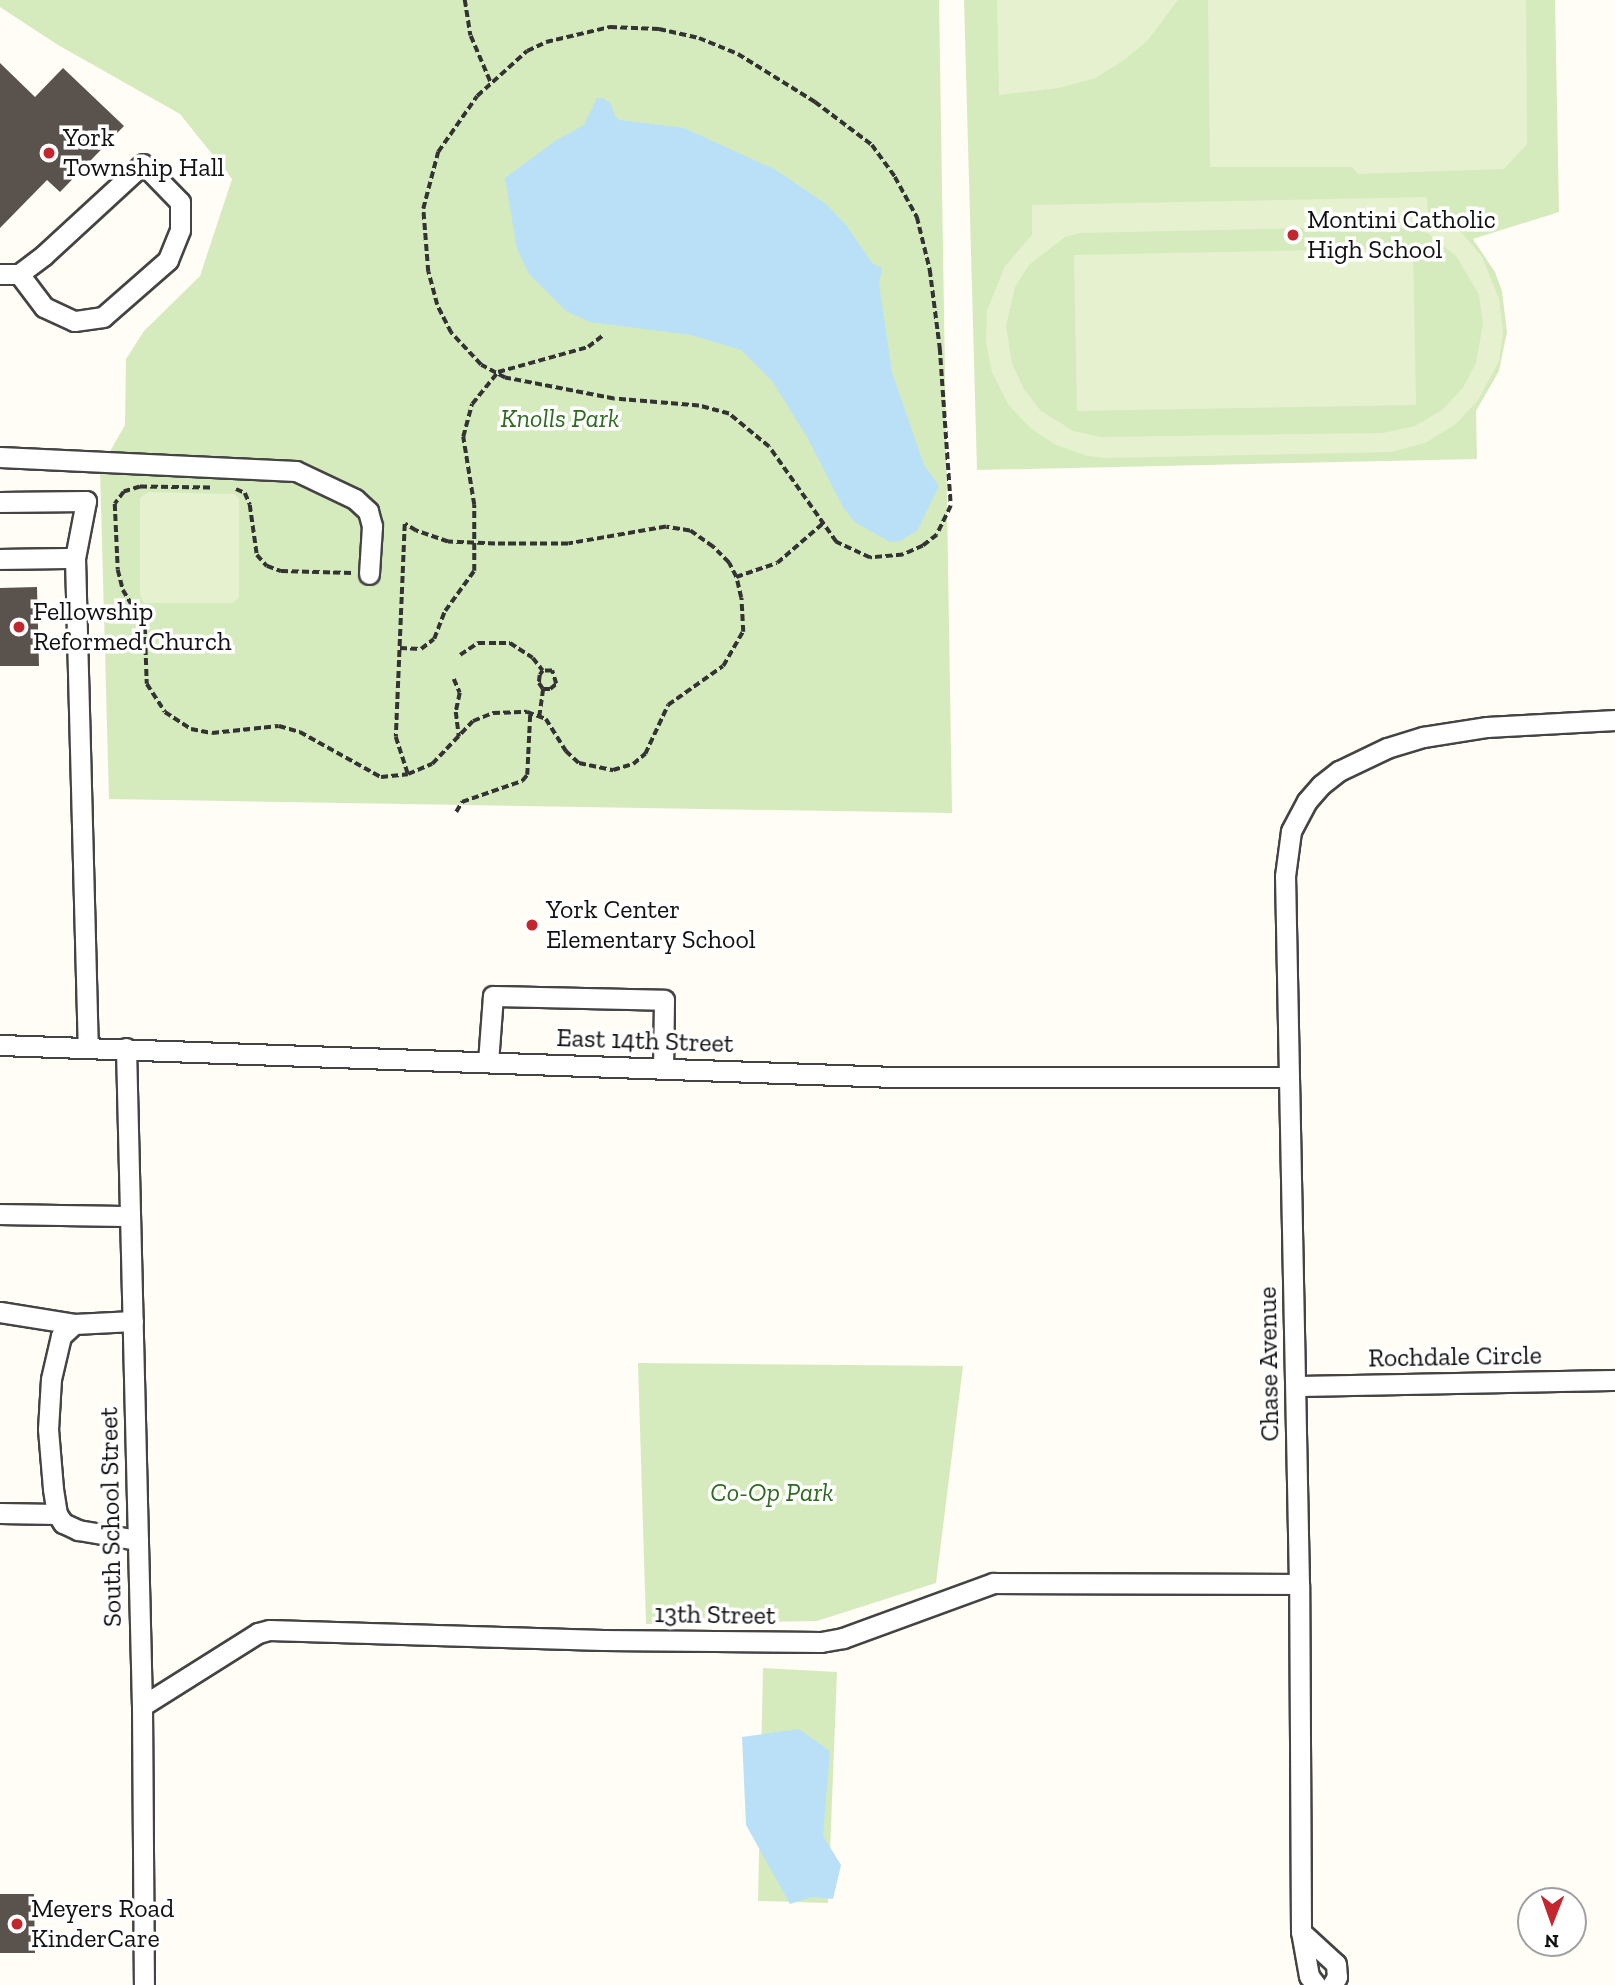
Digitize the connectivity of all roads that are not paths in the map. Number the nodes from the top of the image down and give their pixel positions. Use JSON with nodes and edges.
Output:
{"nodes":[{"id":1,"x":9,"y":274,"type":"edge"},
{"id":2,"x":0,"y":457,"type":"edge"},
{"id":3,"x":0,"y":502,"type":"edge"},
{"id":4,"x":75,"y":558,"type":"junction"},
{"id":5,"x":0,"y":559,"type":"edge"},
{"id":6,"x":369,"y":574,"type":"road end"},
{"id":7,"x":1615,"y":720,"type":"edge"},
{"id":8,"x":0,"y":1045,"type":"edge"},
{"id":9,"x":88,"y":1047,"type":"junction"},
{"id":10,"x":126,"y":1048,"type":"junction"},
{"id":11,"x":488,"y":1062,"type":"junction"},
{"id":12,"x":663,"y":1068,"type":"junction"},
{"id":13,"x":1289,"y":1077,"type":"junction"},
{"id":14,"x":0,"y":1214,"type":"edge"},
{"id":15,"x":130,"y":1216,"type":"junction"},
{"id":16,"x":0,"y":1312,"type":"edge"},
{"id":17,"x":132,"y":1321,"type":"junction"},
{"id":18,"x":74,"y":1324,"type":"junction"},
{"id":19,"x":1615,"y":1380,"type":"edge"},
{"id":20,"x":1296,"y":1386,"type":"junction"},
{"id":21,"x":0,"y":1513,"type":"edge"},
{"id":22,"x":57,"y":1514,"type":"junction"},
{"id":23,"x":138,"y":1540,"type":"junction"},
{"id":24,"x":1299,"y":1584,"type":"junction"},
{"id":25,"x":142,"y":1706,"type":"junction"},
{"id":26,"x":1301,"y":1931,"type":"junction"},
{"id":27,"x":144,"y":1985,"type":"edge"},
{"id":28,"x":1316,"y":1985,"type":"edge"},
{"id":29,"x":1332,"y":1985,"type":"edge"}],
"edges":[{"from":1,"to":1,"type":"street"},
{"from":2,"to":6,"type":"street"},
{"from":3,"to":4,"type":"street"},
{"from":4,"to":5,"type":"street"},
{"from":4,"to":9,"type":"street"},
{"from":7,"to":13,"type":"street","name":"Chase Avenue"},
{"from":8,"to":9,"type":"street","name":"East 14th Street"},
{"from":9,"to":10,"type":"street","name":"East 14th Street"},
{"from":10,"to":11,"type":"street","name":"East 14th Street"},
{"from":10,"to":15,"type":"street","name":"South School Street"},
{"from":11,"to":12,"type":"street","name":"East 14th Street"},
{"from":11,"to":12,"type":"street"},
{"from":12,"to":13,"type":"street","name":"East 14th Street"},
{"from":13,"to":20,"type":"street","name":"Chase Avenue"},
{"from":14,"to":15,"type":"street"},
{"from":15,"to":17,"type":"street","name":"South School Street"},
{"from":16,"to":18,"type":"street"},
{"from":17,"to":18,"type":"street"},
{"from":17,"to":23,"type":"street","name":"South School Street"},
{"from":18,"to":22,"type":"street"},
{"from":19,"to":20,"type":"street","name":"Rochdale Circle"},
{"from":20,"to":24,"type":"street","name":"Chase Avenue"},
{"from":21,"to":22,"type":"street"},
{"from":22,"to":23,"type":"street"},
{"from":23,"to":25,"type":"street","name":"South School Street"},
{"from":24,"to":25,"type":"street","name":"13th Street"},
{"from":24,"to":26,"type":"street","name":"Chase Avenue"},
{"from":25,"to":27,"type":"street","name":"South School Street"},
{"from":26,"to":28,"type":"street","name":"Chase Avenue"},
{"from":26,"to":29,"type":"street"}]}
